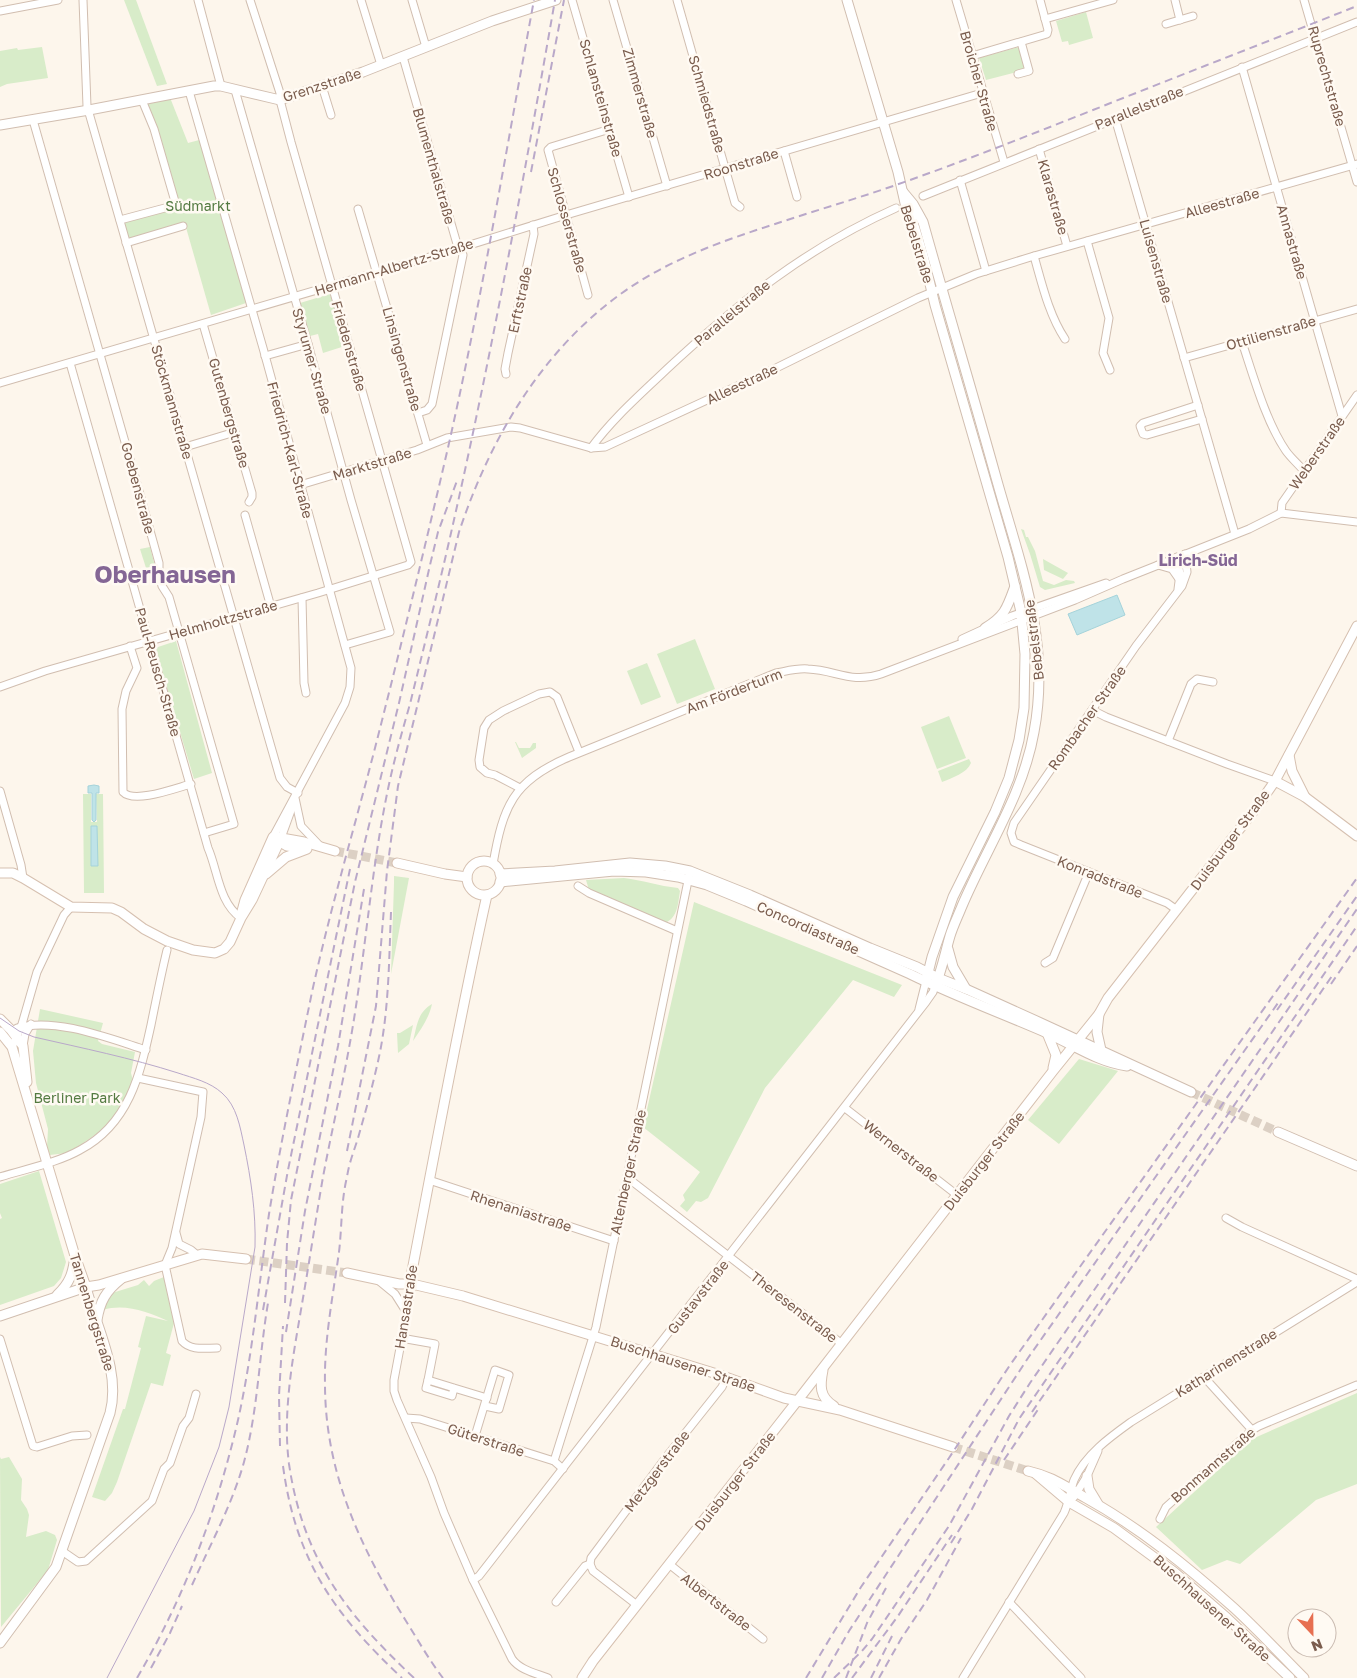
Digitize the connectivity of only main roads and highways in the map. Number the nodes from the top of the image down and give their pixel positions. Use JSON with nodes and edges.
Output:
{"nodes":[{"id":1,"x":847,"y":0,"type":"edge"},
{"id":2,"x":552,"y":1,"type":"edge"},
{"id":3,"x":0,"y":125,"type":"edge"},
{"id":4,"x":903,"y":192,"type":"junction"},
{"id":5,"x":985,"y":438,"type":"junction"},
{"id":6,"x":975,"y":440,"type":"junction"},
{"id":7,"x":1015,"y":586,"type":"junction"},
{"id":8,"x":1357,"y":626,"type":"edge"},
{"id":9,"x":985,"y":628,"type":"road end"},
{"id":10,"x":1289,"y":755,"type":"junction"},
{"id":11,"x":1276,"y":781,"type":"junction"},
{"id":12,"x":1305,"y":797,"type":"junction"},
{"id":13,"x":1357,"y":836,"type":"edge"},
{"id":14,"x":278,"y":839,"type":"junction"},
{"id":15,"x":307,"y":849,"type":"junction"},
{"id":16,"x":323,"y":849,"type":"junction"},
{"id":17,"x":334,"y":851,"type":"tunnel mouth"},
{"id":18,"x":974,"y":852,"type":"junction"},
{"id":19,"x":397,"y":863,"type":"tunnel mouth"},
{"id":20,"x":980,"y":867,"type":"junction"},
{"id":21,"x":0,"y":873,"type":"edge"},
{"id":22,"x":689,"y":875,"type":"junction"},
{"id":23,"x":467,"y":877,"type":"junction"},
{"id":24,"x":263,"y":878,"type":"junction"},
{"id":25,"x":500,"y":878,"type":"junction"},
{"id":26,"x":487,"y":895,"type":"junction"},
{"id":27,"x":241,"y":918,"type":"junction"},
{"id":28,"x":948,"y":948,"type":"junction"},
{"id":29,"x":928,"y":972,"type":"junction"},
{"id":30,"x":926,"y":982,"type":"junction"},
{"id":31,"x":937,"y":982,"type":"junction"},
{"id":32,"x":966,"y":989,"type":"junction"},
{"id":33,"x":1099,"y":1014,"type":"junction"},
{"id":34,"x":0,"y":1019,"type":"edge"},
{"id":35,"x":0,"y":1033,"type":"edge"},
{"id":36,"x":1047,"y":1033,"type":"junction"},
{"id":37,"x":1076,"y":1042,"type":"junction"},
{"id":38,"x":1101,"y":1050,"type":"junction"},
{"id":39,"x":1135,"y":1067,"type":"junction"},
{"id":40,"x":1053,"y":1071,"type":"junction"},
{"id":41,"x":1191,"y":1092,"type":"tunnel mouth"},
{"id":42,"x":31,"y":1109,"type":"junction"},
{"id":43,"x":1278,"y":1132,"type":"tunnel mouth"},
{"id":44,"x":1357,"y":1166,"type":"edge"},
{"id":45,"x":75,"y":1256,"type":"junction"},
{"id":46,"x":246,"y":1259,"type":"tunnel mouth"},
{"id":47,"x":347,"y":1273,"type":"tunnel mouth"},
{"id":48,"x":121,"y":1278,"type":"junction"},
{"id":49,"x":412,"y":1284,"type":"junction"},
{"id":50,"x":86,"y":1287,"type":"junction"},
{"id":51,"x":55,"y":1297,"type":"junction"},
{"id":52,"x":0,"y":1316,"type":"edge"},
{"id":53,"x":96,"y":1320,"type":"junction"},
{"id":54,"x":825,"y":1366,"type":"junction"},
{"id":55,"x":798,"y":1400,"type":"junction"},
{"id":56,"x":840,"y":1410,"type":"junction"},
{"id":57,"x":953,"y":1447,"type":"tunnel mouth"},
{"id":58,"x":1087,"y":1476,"type":"road end"},
{"id":59,"x":1098,"y":1505,"type":"junction"},
{"id":60,"x":0,"y":1643,"type":"edge"},
{"id":61,"x":582,"y":1678,"type":"edge"},
{"id":62,"x":1290,"y":1678,"type":"edge"},
{"id":63,"x":1304,"y":1678,"type":"edge"}],
"edges":[{"from":1,"to":4,"type":"main road","name":"Bebelstraße"},
{"from":2,"to":3,"type":"main road","name":"Grenzstraße"},
{"from":4,"to":5,"type":"main road","name":"Bebelstraße"},
{"from":4,"to":6,"type":"main road","name":"Bebelstraße"},
{"from":5,"to":6,"type":"main road"},
{"from":5,"to":20,"type":"main road","name":"Bebelstraße"},
{"from":6,"to":7,"type":"main road","name":"Bebelstraße"},
{"from":7,"to":9,"type":"main road"},
{"from":7,"to":18,"type":"main road","name":"Bebelstraße"},
{"from":8,"to":10,"type":"main road","name":"Duisburger Straße"},
{"from":10,"to":11,"type":"main road","name":"Duisburger Straße"},
{"from":10,"to":12,"type":"main road"},
{"from":11,"to":12,"type":"main road"},
{"from":11,"to":33,"type":"main road","name":"Duisburger Straße"},
{"from":12,"to":13,"type":"main road"},
{"from":14,"to":15,"type":"main road"},
{"from":14,"to":16,"type":"main road"},
{"from":14,"to":24,"type":"main road","name":"Friedrich-Karl-Straße"},
{"from":14,"to":27,"type":"main road","name":"Friedrich-Karl-Straße"},
{"from":15,"to":16,"type":"main road"},
{"from":15,"to":24,"type":"main road"},
{"from":16,"to":17,"type":"main road"},
{"from":18,"to":20,"type":"main road"},
{"from":18,"to":29,"type":"main road","name":"Bebelstraße"},
{"from":19,"to":23,"type":"main road"},
{"from":20,"to":28,"type":"main road","name":"Bebelstraße"},
{"from":21,"to":27,"type":"main road","name":"Friedrich-Karl-Straße"},
{"from":22,"to":25,"type":"main road","name":"Concordiastraße"},
{"from":22,"to":29,"type":"main road","name":"Concordiastraße"},
{"from":22,"to":30,"type":"main road","name":"Concordiastraße"},
{"from":23,"to":25,"type":"main road"},
{"from":23,"to":26,"type":"main road"},
{"from":24,"to":27,"type":"main road","name":"Friedrich-Karl-Straße"},
{"from":25,"to":26,"type":"main road"},
{"from":26,"to":49,"type":"main road","name":"Hansastraße"},
{"from":28,"to":31,"type":"main road","name":"Bebelstraße"},
{"from":28,"to":32,"type":"main road"},
{"from":29,"to":30,"type":"main road"},
{"from":29,"to":31,"type":"main road","name":"Concordiastraße"},
{"from":30,"to":31,"type":"main road","name":"Concordiastraße"},
{"from":31,"to":32,"type":"main road","name":"Concordiastraße"},
{"from":31,"to":36,"type":"main road","name":"Concordiastraße"},
{"from":32,"to":37,"type":"main road","name":"Concordiastraße"},
{"from":33,"to":37,"type":"main road","name":"Duisburger Straße"},
{"from":33,"to":38,"type":"main road"},
{"from":34,"to":42,"type":"main road","name":"Tannenbergstraße"},
{"from":35,"to":42,"type":"main road","name":"Tannenbergstraße"},
{"from":36,"to":37,"type":"main road","name":"Concordiastraße"},
{"from":36,"to":40,"type":"main road"},
{"from":37,"to":38,"type":"main road"},
{"from":37,"to":39,"type":"main road"},
{"from":37,"to":40,"type":"main road","name":"Duisburger Straße"},
{"from":38,"to":39,"type":"main road"},
{"from":39,"to":41,"type":"main road"},
{"from":40,"to":54,"type":"main road","name":"Duisburger Straße"},
{"from":42,"to":45,"type":"main road","name":"Tannenbergstraße"},
{"from":43,"to":44,"type":"main road"},
{"from":45,"to":50,"type":"main road","name":"Tannenbergstraße"},
{"from":45,"to":51,"type":"main road"},
{"from":46,"to":48,"type":"main road"},
{"from":47,"to":49,"type":"main road","name":"Buschhausener Straße"},
{"from":48,"to":50,"type":"main road"},
{"from":48,"to":53,"type":"main road"},
{"from":49,"to":55,"type":"main road","name":"Buschhausener Straße"},
{"from":50,"to":51,"type":"main road"},
{"from":50,"to":53,"type":"main road","name":"Tannenbergstraße"},
{"from":51,"to":52,"type":"main road"},
{"from":53,"to":60,"type":"main road","name":"Tannenbergstraße"},
{"from":54,"to":55,"type":"main road","name":"Duisburger Straße"},
{"from":54,"to":56,"type":"main road"},
{"from":55,"to":56,"type":"main road","name":"Buschhausener Straße"},
{"from":55,"to":61,"type":"main road","name":"Duisburger Straße"},
{"from":56,"to":57,"type":"main road","name":"Buschhausener Straße"},
{"from":58,"to":59,"type":"main road"},
{"from":59,"to":62,"type":"main road","name":"Buschhausener Straße"},
{"from":59,"to":63,"type":"main road","name":"Buschhausener Straße"}]}
